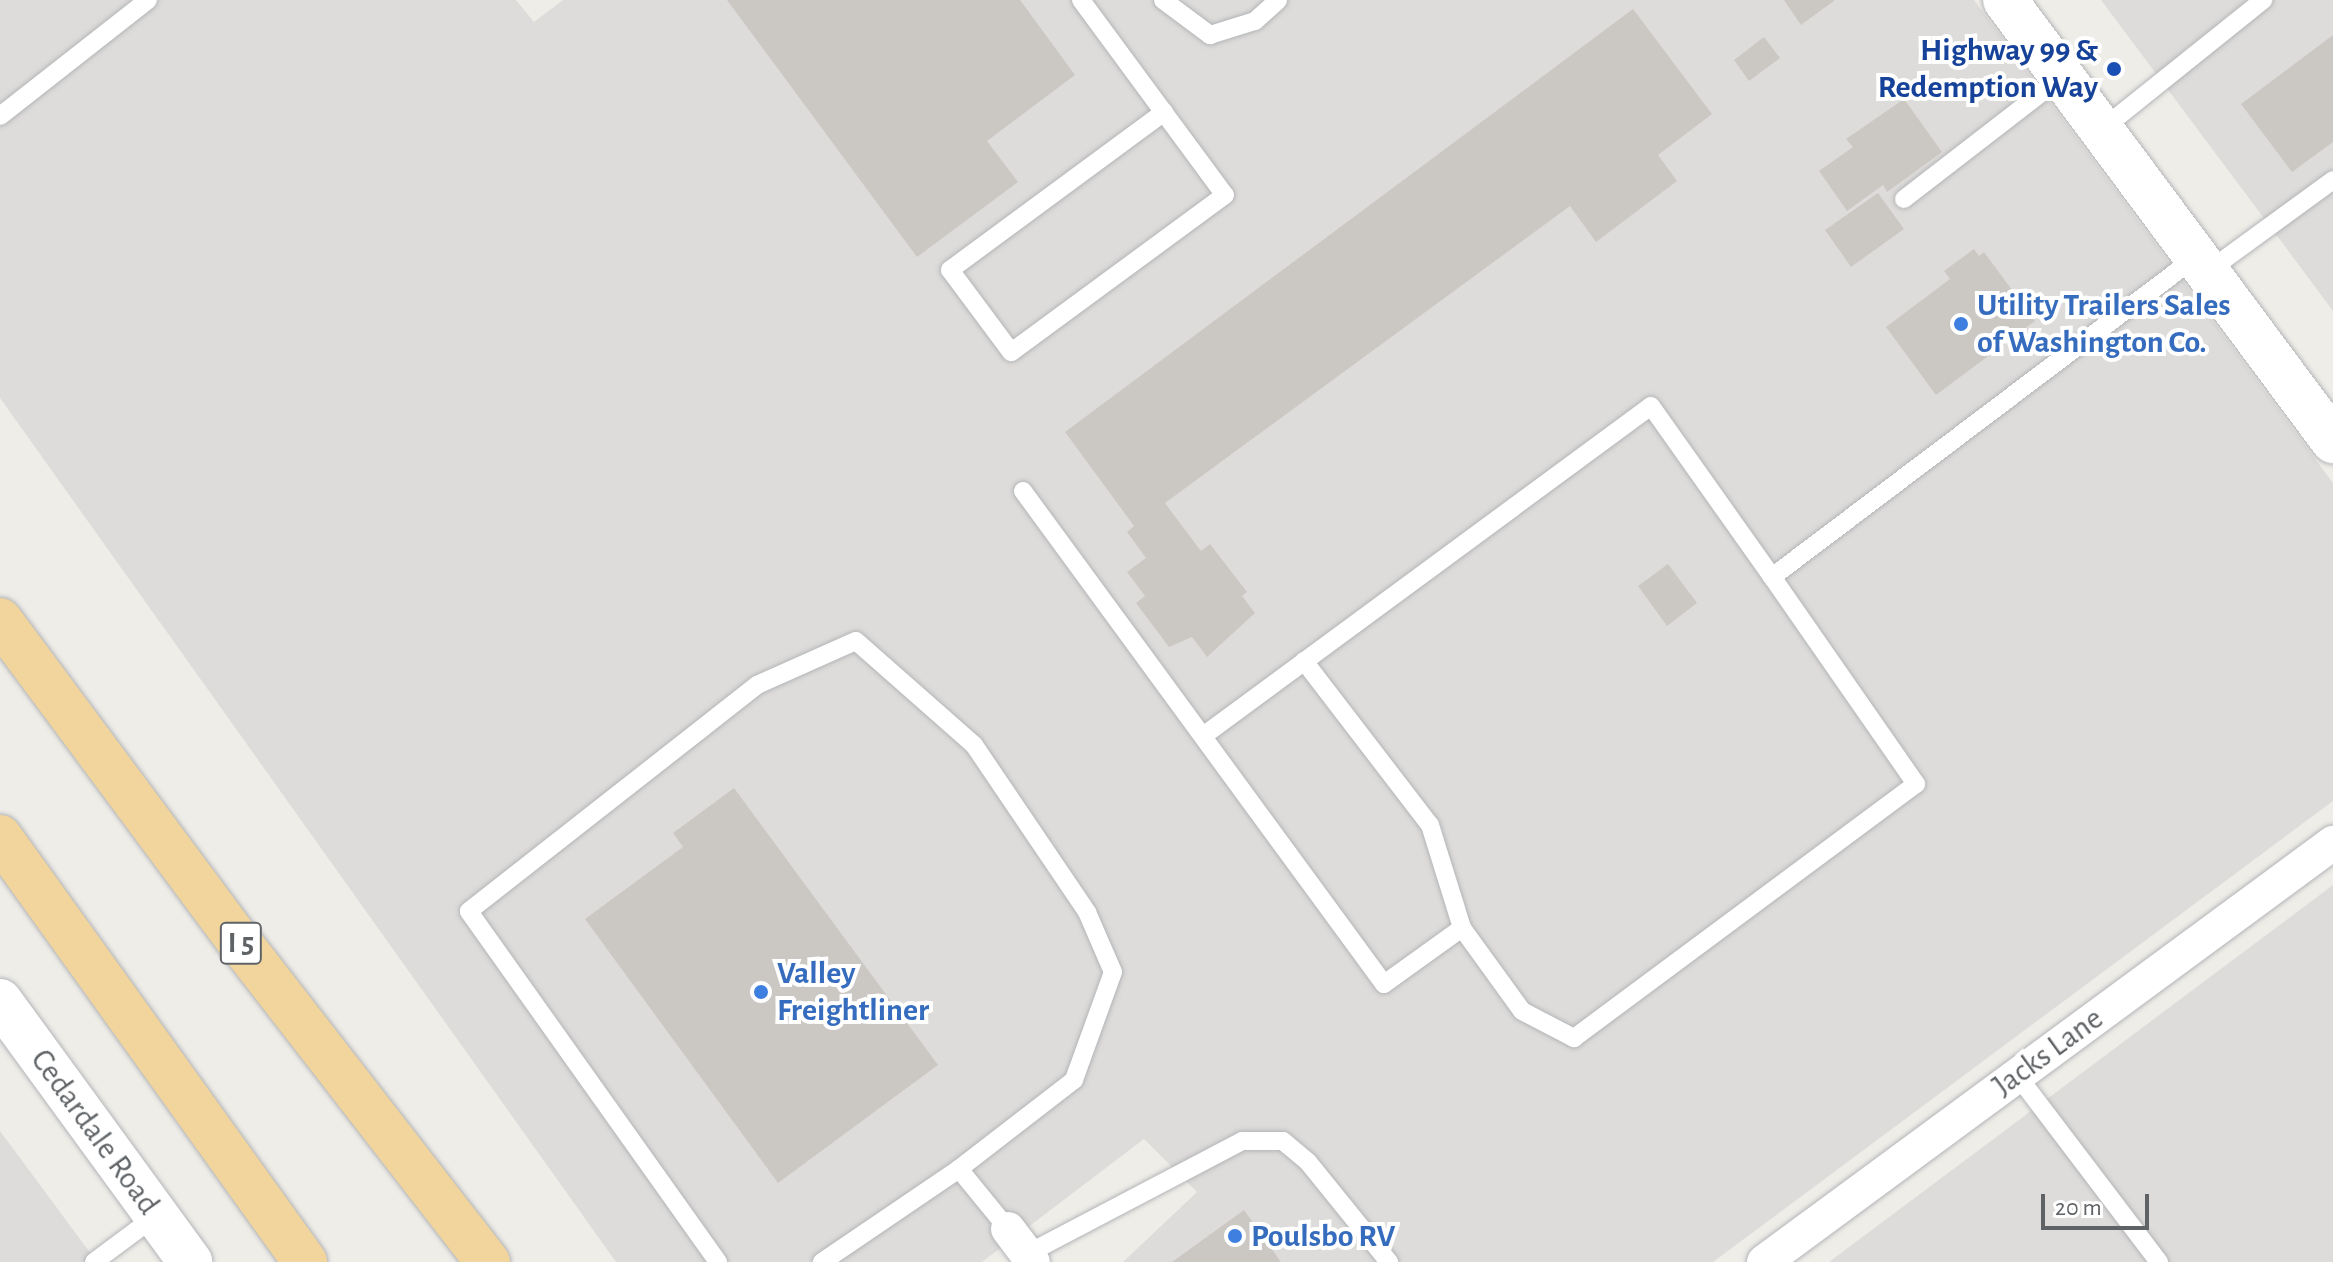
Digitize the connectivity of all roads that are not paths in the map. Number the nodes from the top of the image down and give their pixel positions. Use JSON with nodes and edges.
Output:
{"nodes":[{"id":1,"x":148,"y":0,"type":"edge"},
{"id":2,"x":1081,"y":0,"type":"edge"},
{"id":3,"x":1163,"y":0,"type":"edge"},
{"id":4,"x":1278,"y":0,"type":"edge"},
{"id":5,"x":2005,"y":0,"type":"edge"},
{"id":6,"x":2263,"y":0,"type":"edge"},
{"id":7,"x":2062,"y":77,"type":"junction"},
{"id":8,"x":1164,"y":112,"type":"junction"},
{"id":9,"x":0,"y":116,"type":"edge"},
{"id":10,"x":2101,"y":130,"type":"junction"},
{"id":11,"x":2333,"y":180,"type":"edge"},
{"id":12,"x":1904,"y":199,"type":"dead end"},
{"id":13,"x":2202,"y":265,"type":"junction"},
{"id":14,"x":2333,"y":441,"type":"edge"},
{"id":15,"x":1023,"y":491,"type":"dead end"},
{"id":16,"x":1772,"y":577,"type":"junction"},
{"id":17,"x":0,"y":620,"type":"edge"},
{"id":18,"x":1304,"y":661,"type":"junction"},
{"id":19,"x":1203,"y":736,"type":"junction"},
{"id":20,"x":0,"y":837,"type":"edge"},
{"id":21,"x":2333,"y":843,"type":"edge"},
{"id":22,"x":1462,"y":928,"type":"junction"},
{"id":23,"x":0,"y":1001,"type":"edge"},
{"id":24,"x":2017,"y":1075,"type":"junction"},
{"id":25,"x":959,"y":1169,"type":"junction"},
{"id":26,"x":156,"y":1216,"type":"junction"},
{"id":27,"x":1023,"y":1248,"type":"edge"},
{"id":28,"x":94,"y":1262,"type":"edge"},
{"id":29,"x":190,"y":1262,"type":"edge"},
{"id":30,"x":305,"y":1262,"type":"edge"},
{"id":31,"x":488,"y":1262,"type":"edge"},
{"id":32,"x":718,"y":1262,"type":"edge"},
{"id":33,"x":822,"y":1262,"type":"edge"},
{"id":34,"x":1389,"y":1262,"type":"edge"},
{"id":35,"x":1764,"y":1262,"type":"edge"},
{"id":36,"x":2159,"y":1262,"type":"edge"}],
"edges":[{"from":1,"to":9,"type":"lane"},
{"from":2,"to":8,"type":"lane"},
{"from":3,"to":4,"type":"lane"},
{"from":5,"to":7,"type":"street"},
{"from":6,"to":10,"type":"lane"},
{"from":7,"to":10,"type":"street"},
{"from":7,"to":12,"type":"lane"},
{"from":8,"to":8,"type":"lane"},
{"from":10,"to":13,"type":"street"},
{"from":11,"to":13,"type":"lane"},
{"from":13,"to":14,"type":"street"},
{"from":13,"to":16,"type":"lane"},
{"from":15,"to":19,"type":"lane"},
{"from":16,"to":18,"type":"lane"},
{"from":16,"to":22,"type":"lane"},
{"from":17,"to":31,"type":"highway","number":"I 5"},
{"from":18,"to":19,"type":"lane"},
{"from":18,"to":22,"type":"lane"},
{"from":19,"to":22,"type":"lane"},
{"from":20,"to":30,"type":"highway"},
{"from":21,"to":24,"type":"street","name":"Jacks Lane"},
{"from":23,"to":26,"type":"street","name":"Cedardale Road"},
{"from":24,"to":35,"type":"street","name":"Jacks Lane"},
{"from":24,"to":36,"type":"lane"},
{"from":25,"to":27,"type":"lane"},
{"from":25,"to":32,"type":"lane"},
{"from":25,"to":33,"type":"lane"},
{"from":26,"to":28,"type":"lane"},
{"from":26,"to":29,"type":"street","name":"Cedardale Road"},
{"from":27,"to":34,"type":"lane"}]}
